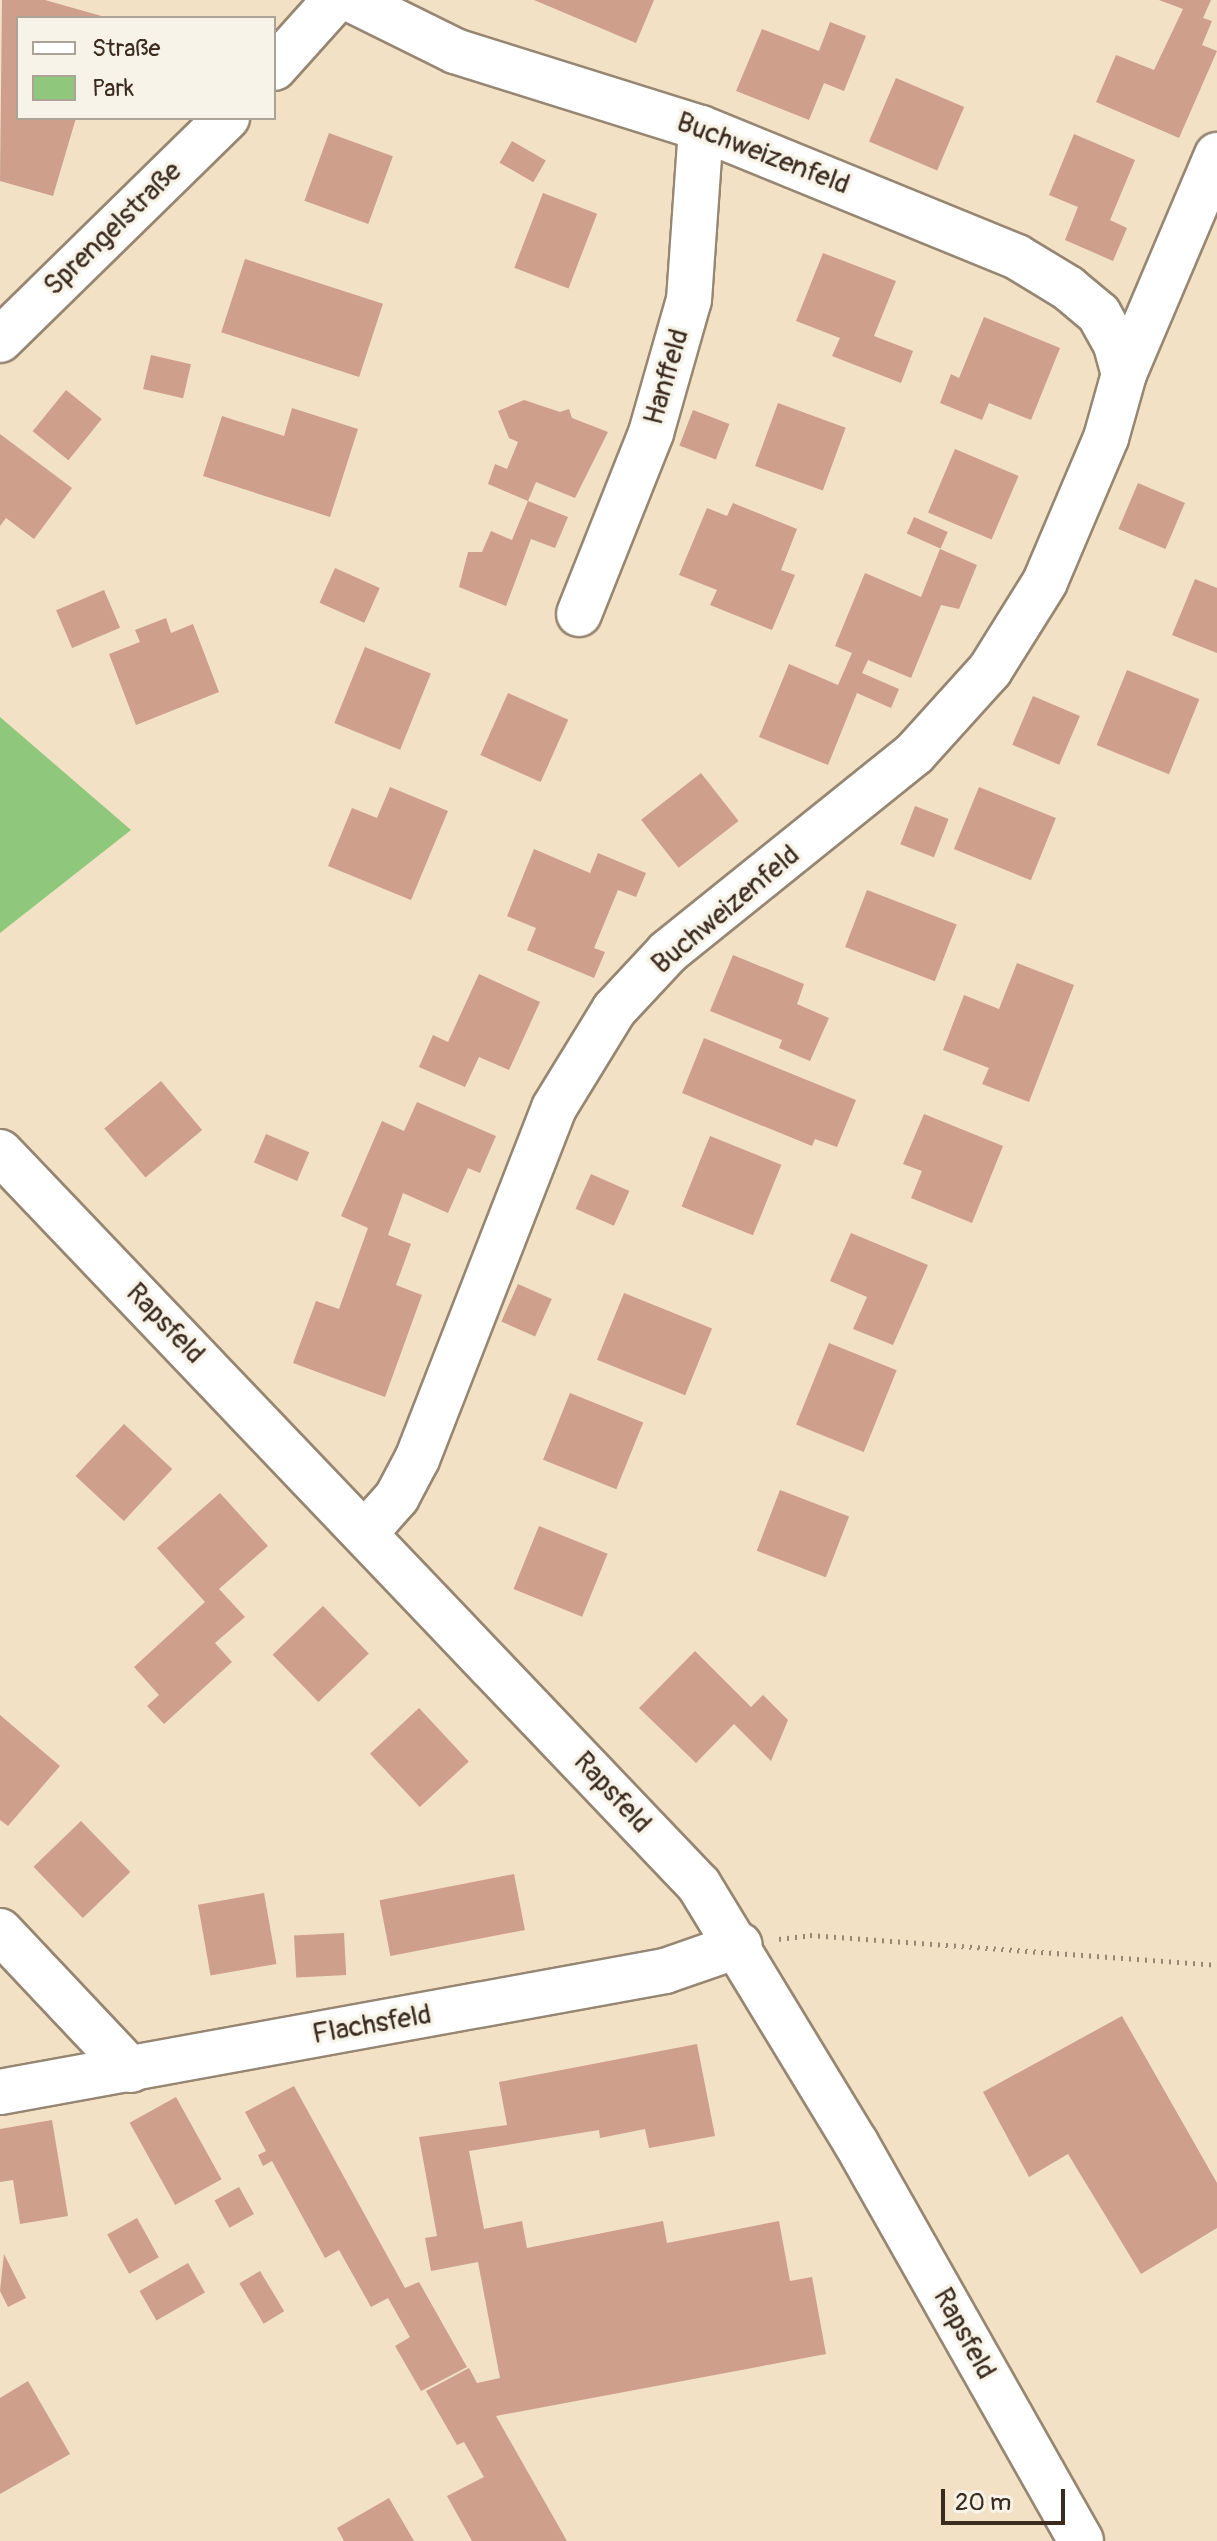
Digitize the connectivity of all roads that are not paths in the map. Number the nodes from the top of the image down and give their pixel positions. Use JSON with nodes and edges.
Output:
{"nodes":[{"id":1,"x":335,"y":0,"type":"edge"},
{"id":2,"x":352,"y":0,"type":"edge"},
{"id":3,"x":276,"y":66,"type":"edge"},
{"id":4,"x":225,"y":120,"type":"edge"},
{"id":5,"x":701,"y":128,"type":"junction"},
{"id":6,"x":1217,"y":155,"type":"edge"},
{"id":7,"x":0,"y":340,"type":"edge"},
{"id":8,"x":1124,"y":374,"type":"junction"},
{"id":9,"x":579,"y":614,"type":"dead end"},
{"id":10,"x":0,"y":1152,"type":"edge"},
{"id":11,"x":365,"y":1533,"type":"junction"},
{"id":12,"x":0,"y":1931,"type":"edge"},
{"id":13,"x":740,"y":1945,"type":"junction"},
{"id":14,"x":131,"y":2070,"type":"junction"},
{"id":15,"x":0,"y":2092,"type":"edge"},
{"id":16,"x":1081,"y":2541,"type":"edge"}],
"edges":[{"from":1,"to":3,"type":"street"},
{"from":2,"to":5,"type":"street","name":"Buchweizenfeld"},
{"from":4,"to":7,"type":"street","name":"Sprengelstraße"},
{"from":5,"to":8,"type":"street","name":"Buchweizenfeld"},
{"from":5,"to":9,"type":"street","name":"Hanffeld"},
{"from":6,"to":8,"type":"street","name":"Buchweizenfeld"},
{"from":8,"to":11,"type":"street","name":"Buchweizenfeld"},
{"from":10,"to":11,"type":"street","name":"Rapsfeld"},
{"from":11,"to":13,"type":"street","name":"Rapsfeld"},
{"from":12,"to":14,"type":"street"},
{"from":13,"to":14,"type":"street","name":"Flachsfeld"},
{"from":13,"to":16,"type":"street","name":"Rapsfeld"},
{"from":14,"to":15,"type":"street","name":"Flachsfeld"}]}
